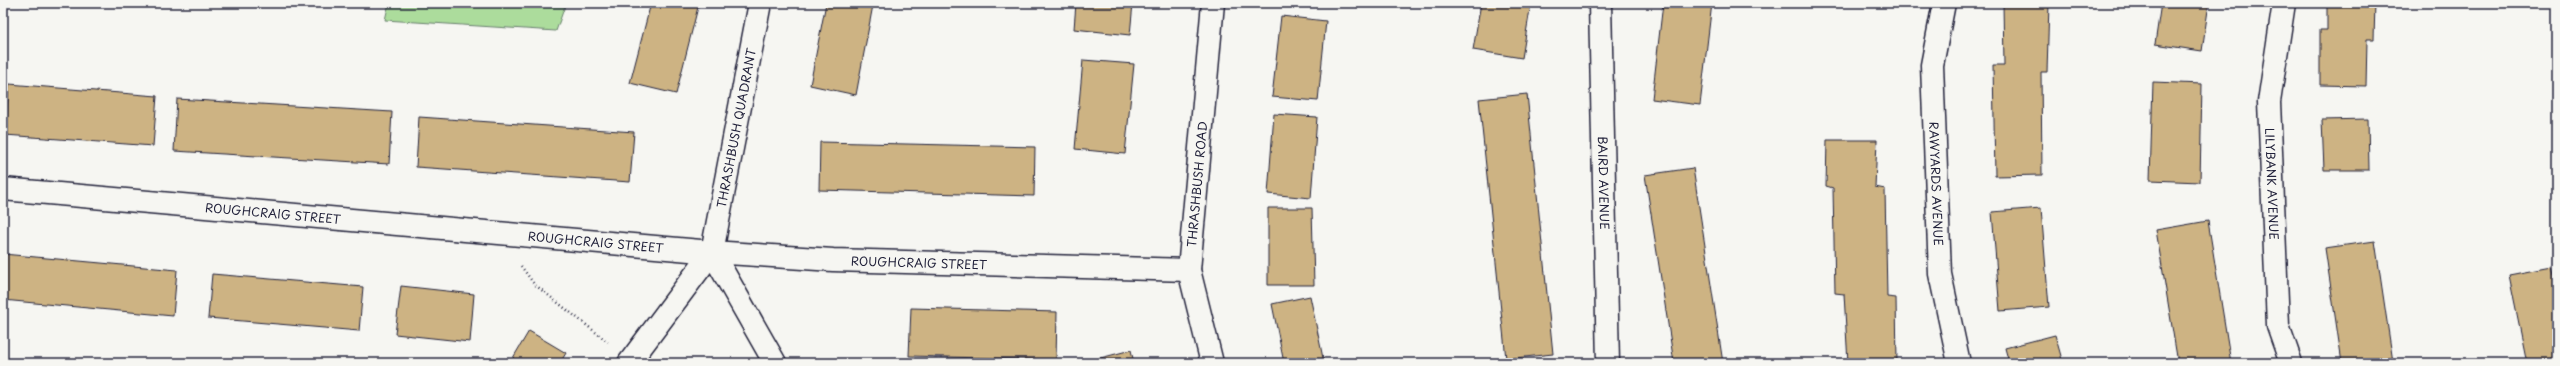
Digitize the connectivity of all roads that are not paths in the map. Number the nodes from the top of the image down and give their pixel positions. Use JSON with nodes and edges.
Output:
{"nodes":[{"id":1,"x":760,"y":3,"type":"edge"},
{"id":2,"x":1213,"y":3,"type":"edge"},
{"id":3,"x":1600,"y":3,"type":"edge"},
{"id":4,"x":1944,"y":3,"type":"edge"},
{"id":5,"x":2284,"y":3,"type":"edge"},
{"id":6,"x":3,"y":188,"type":"edge"},
{"id":7,"x":712,"y":252,"type":"junction"},
{"id":8,"x":1189,"y":270,"type":"junction"},
{"id":9,"x":630,"y":361,"type":"edge"},
{"id":10,"x":775,"y":363,"type":"edge"},
{"id":11,"x":1212,"y":363,"type":"edge"},
{"id":12,"x":1608,"y":363,"type":"edge"},
{"id":13,"x":1959,"y":363,"type":"edge"},
{"id":14,"x":2291,"y":363,"type":"edge"}],
"edges":[{"from":1,"to":7,"type":"street","name":"THRASHBUSH QUADRANT"},
{"from":2,"to":8,"type":"street","name":"THRASHBUSH ROAD"},
{"from":3,"to":12,"type":"street","name":"BAIRD AVENUE"},
{"from":4,"to":13,"type":"street","name":"RAWYARDS AVENUE"},
{"from":5,"to":14,"type":"street","name":"LILYBANK AVENUE"},
{"from":6,"to":7,"type":"street","name":"ROUGHCRAIG STREET"},
{"from":7,"to":8,"type":"street","name":"ROUGHCRAIG STREET"},
{"from":7,"to":9,"type":"street"},
{"from":7,"to":10,"type":"street"},
{"from":8,"to":11,"type":"street","name":"THRASHBUSH ROAD"}]}
